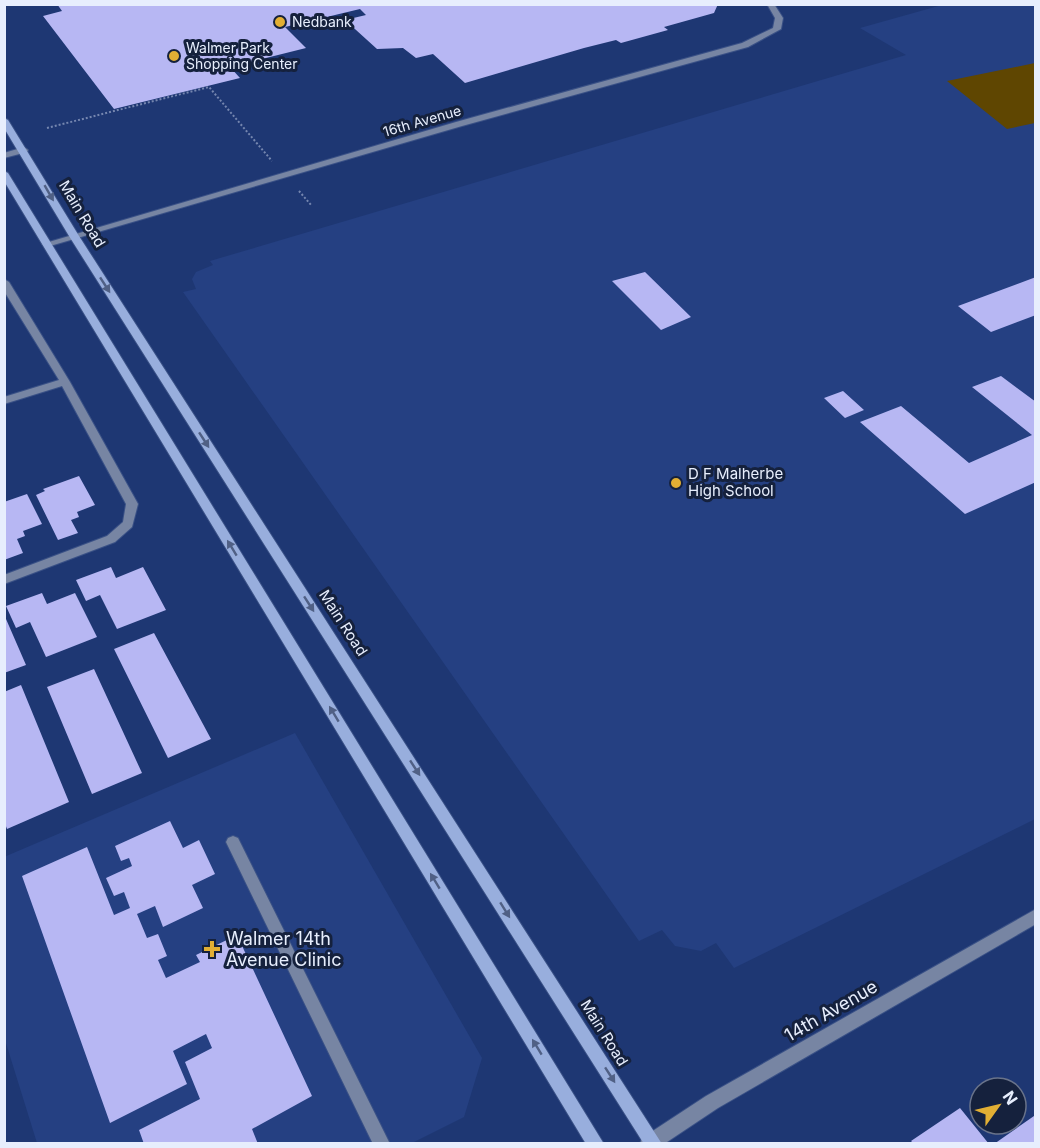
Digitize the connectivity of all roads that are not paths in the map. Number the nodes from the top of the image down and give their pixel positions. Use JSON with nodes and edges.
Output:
{"nodes":[{"id":1,"x":770,"y":4,"type":"edge"},
{"id":2,"x":4,"y":120,"type":"edge"},
{"id":3,"x":24,"y":150,"type":"junction"},
{"id":4,"x":4,"y":156,"type":"edge"},
{"id":5,"x":4,"y":172,"type":"edge"},
{"id":6,"x":74,"y":236,"type":"junction"},
{"id":7,"x":47,"y":243,"type":"junction"},
{"id":8,"x":4,"y":282,"type":"edge"},
{"id":9,"x":65,"y":382,"type":"junction"},
{"id":10,"x":4,"y":401,"type":"edge"},
{"id":11,"x":4,"y":580,"type":"edge"},
{"id":12,"x":233,"y":842,"type":"dead end"},
{"id":13,"x":1035,"y":916,"type":"edge"},
{"id":14,"x":651,"y":1142,"type":"edge"},
{"id":15,"x":382,"y":1143,"type":"edge"},
{"id":16,"x":596,"y":1143,"type":"edge"}],
"edges":[{"from":1,"to":6,"type":"street","name":"16th Avenue"},
{"from":2,"to":3,"type":"main road","name":"Main Road"},
{"from":3,"to":4,"type":"street"},
{"from":3,"to":6,"type":"main road","name":"Main Road","one_way":true},
{"from":5,"to":7,"type":"main road"},
{"from":6,"to":7,"type":"street","name":"16th Avenue"},
{"from":6,"to":14,"type":"main road","name":"Main Road","one_way":true},
{"from":16,"to":7,"type":"main road","one_way":true},
{"from":8,"to":9,"type":"street"},
{"from":9,"to":10,"type":"street"},
{"from":9,"to":11,"type":"street"},
{"from":12,"to":15,"type":"street"},
{"from":13,"to":14,"type":"street","name":"14th Avenue"}]}
